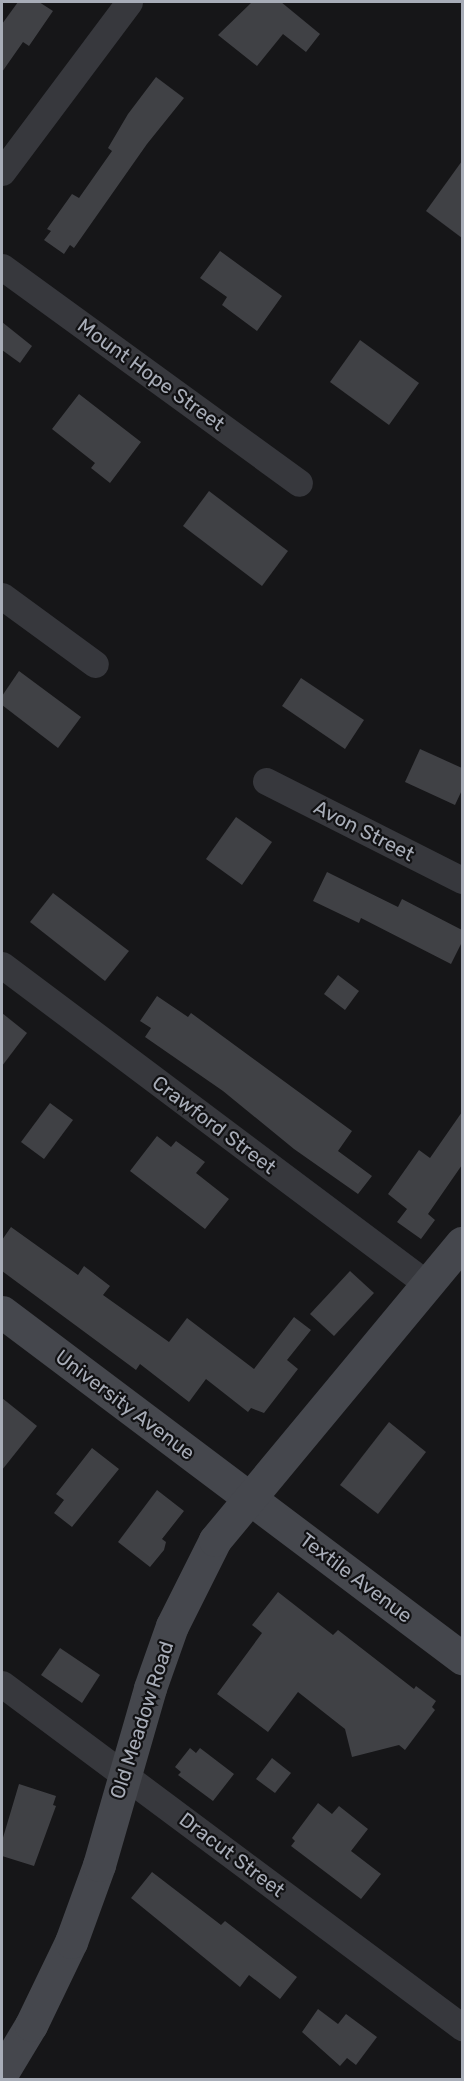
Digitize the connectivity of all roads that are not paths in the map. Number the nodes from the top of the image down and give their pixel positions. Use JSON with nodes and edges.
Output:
{"nodes":[{"id":1,"x":129,"y":2,"type":"edge"},
{"id":2,"x":2,"y":172,"type":"edge"},
{"id":3,"x":2,"y":267,"type":"edge"},
{"id":4,"x":299,"y":483,"type":"dead end"},
{"id":5,"x":2,"y":596,"type":"edge"},
{"id":6,"x":95,"y":664,"type":"dead end"},
{"id":7,"x":266,"y":781,"type":"dead end"},
{"id":8,"x":462,"y":880,"type":"edge"},
{"id":9,"x":2,"y":965,"type":"edge"},
{"id":10,"x":462,"y":1243,"type":"edge"},
{"id":11,"x":427,"y":1284,"type":"junction"},
{"id":12,"x":2,"y":1312,"type":"edge"},
{"id":13,"x":249,"y":1498,"type":"junction"},
{"id":14,"x":462,"y":1658,"type":"edge"},
{"id":15,"x":2,"y":1684,"type":"edge"},
{"id":16,"x":124,"y":1775,"type":"junction"},
{"id":17,"x":462,"y":2027,"type":"edge"},
{"id":18,"x":5,"y":2058,"type":"edge"}],
"edges":[{"from":1,"to":2,"type":"street"},
{"from":3,"to":4,"type":"street","name":"Mount Hope Street"},
{"from":5,"to":6,"type":"street"},
{"from":7,"to":8,"type":"street","name":"Avon Street"},
{"from":9,"to":11,"type":"street","name":"Crawford Street"},
{"from":10,"to":11,"type":"street","name":"Old Meadow Road"},
{"from":11,"to":13,"type":"street","name":"Old Meadow Road"},
{"from":12,"to":13,"type":"street","name":"University Avenue"},
{"from":13,"to":14,"type":"street","name":"Textile Avenue"},
{"from":13,"to":16,"type":"street","name":"Old Meadow Road"},
{"from":15,"to":16,"type":"street","name":"Dracut Street"},
{"from":16,"to":17,"type":"street","name":"Dracut Street"},
{"from":16,"to":18,"type":"street","name":"Old Meadow Road"}]}
